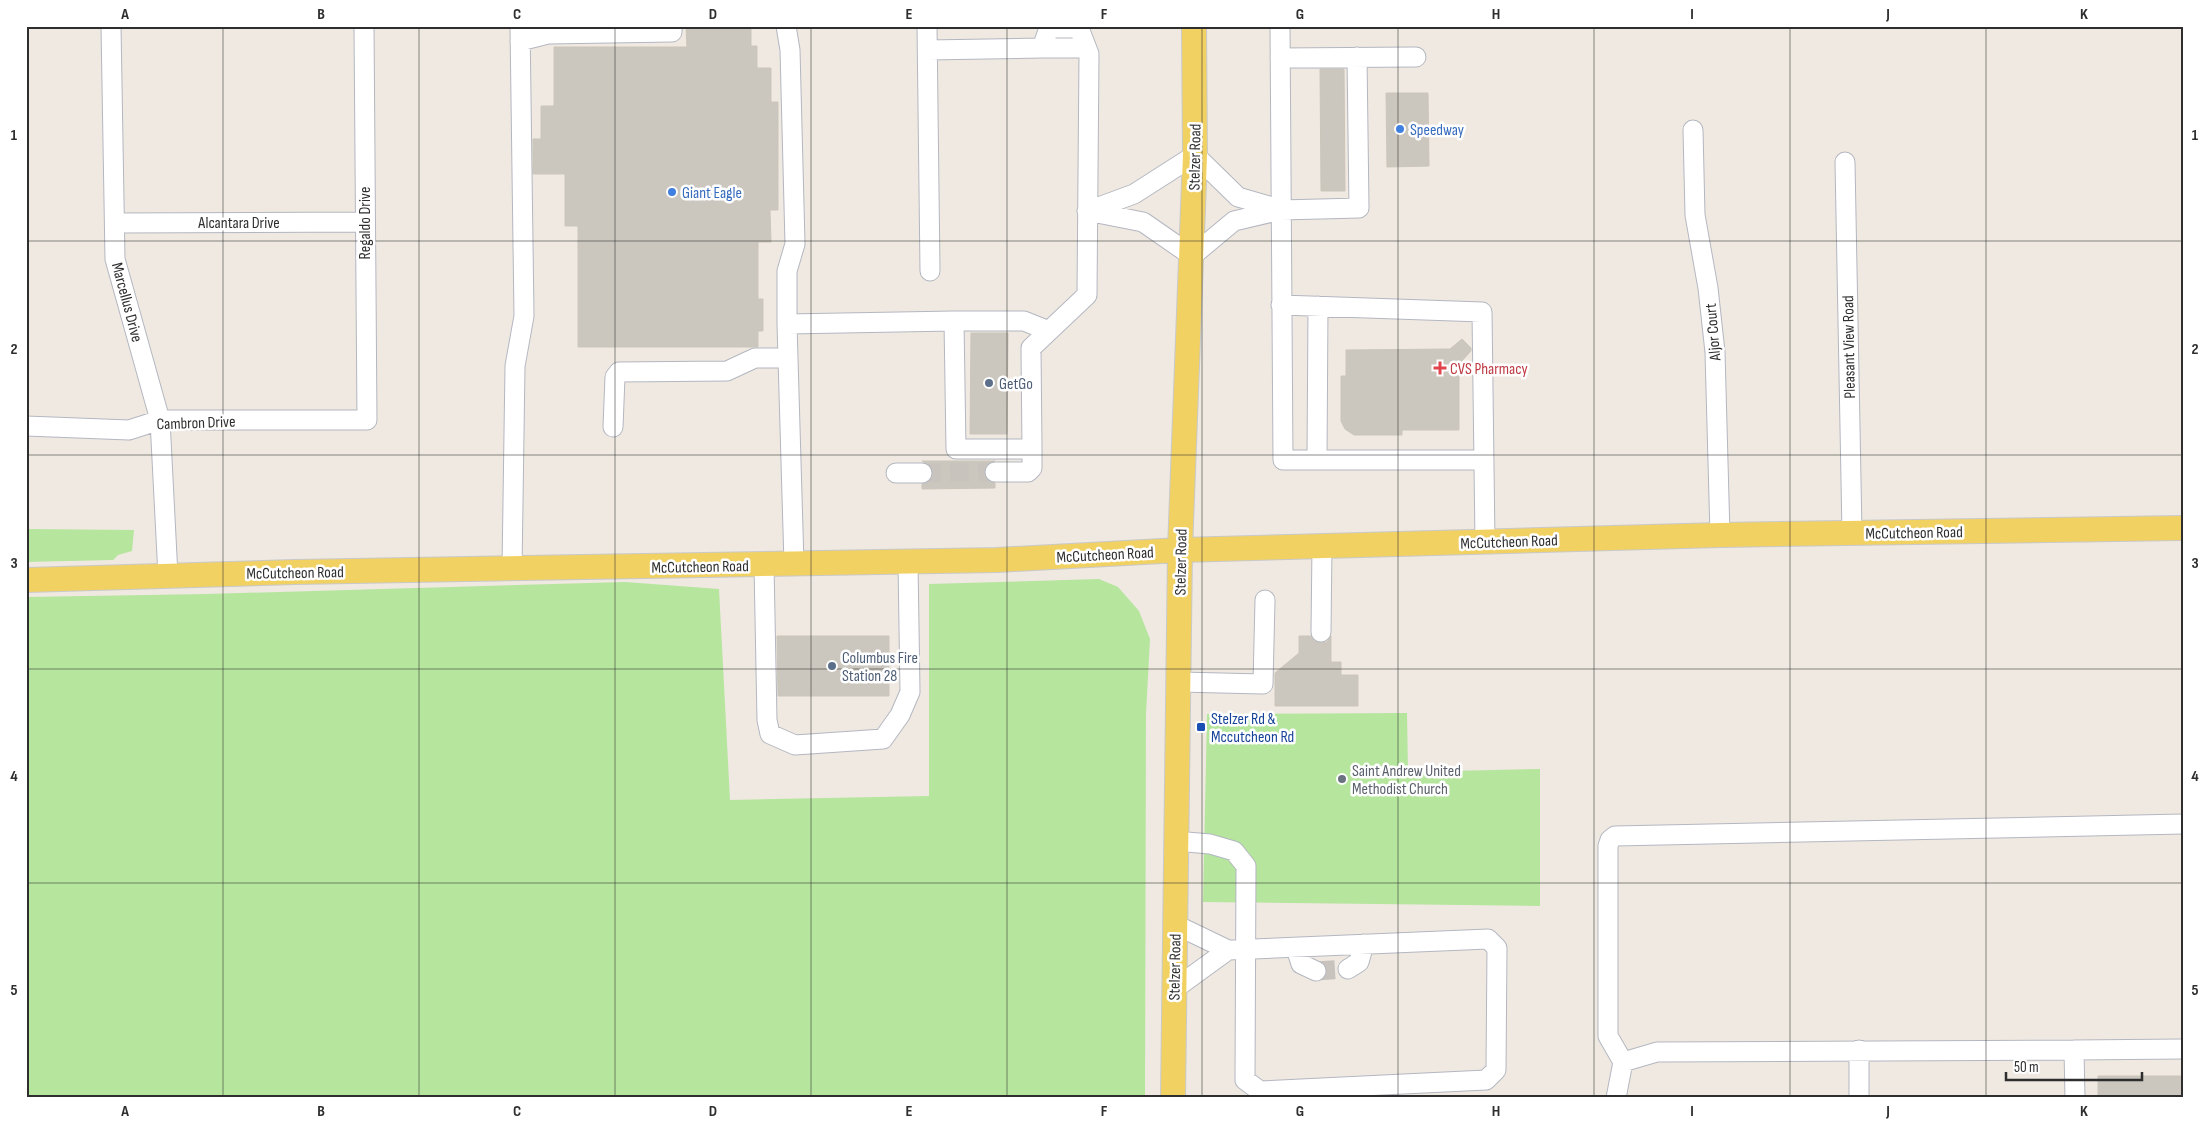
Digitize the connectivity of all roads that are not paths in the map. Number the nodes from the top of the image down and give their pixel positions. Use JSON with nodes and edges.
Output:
{"nodes":[{"id":1,"x":111,"y":26,"type":"edge"},
{"id":2,"x":364,"y":26,"type":"edge"},
{"id":3,"x":672,"y":26,"type":"edge"},
{"id":4,"x":786,"y":26,"type":"edge"},
{"id":5,"x":927,"y":26,"type":"edge"},
{"id":6,"x":1194,"y":26,"type":"edge"},
{"id":7,"x":1280,"y":26,"type":"edge"},
{"id":8,"x":520,"y":34,"type":"edge"},
{"id":9,"x":928,"y":50,"type":"junction"},
{"id":10,"x":1357,"y":57,"type":"junction"},
{"id":11,"x":1416,"y":57,"type":"dead end"},
{"id":12,"x":1280,"y":58,"type":"junction"},
{"id":13,"x":1693,"y":130,"type":"dead end"},
{"id":14,"x":1194,"y":155,"type":"junction"},
{"id":15,"x":1845,"y":162,"type":"dead end"},
{"id":16,"x":1280,"y":210,"type":"junction"},
{"id":17,"x":1087,"y":211,"type":"junction"},
{"id":18,"x":364,"y":222,"type":"junction"},
{"id":19,"x":115,"y":223,"type":"junction"},
{"id":20,"x":1192,"y":256,"type":"junction"},
{"id":21,"x":930,"y":271,"type":"dead end"},
{"id":22,"x":1281,"y":305,"type":"junction"},
{"id":23,"x":1318,"y":306,"type":"junction"},
{"id":24,"x":954,"y":322,"type":"junction"},
{"id":25,"x":787,"y":324,"type":"junction"},
{"id":26,"x":1049,"y":331,"type":"junction"},
{"id":27,"x":788,"y":358,"type":"junction"},
{"id":28,"x":160,"y":420,"type":"junction"},
{"id":29,"x":367,"y":420,"type":"joint"},
{"id":30,"x":26,"y":426,"type":"edge"},
{"id":31,"x":613,"y":427,"type":"dead end"},
{"id":32,"x":1032,"y":449,"type":"junction"},
{"id":33,"x":1317,"y":460,"type":"junction"},
{"id":34,"x":1484,"y":460,"type":"junction"},
{"id":35,"x":922,"y":472,"type":"tunnel mouth"},
{"id":36,"x":995,"y":472,"type":"tunnel mouth"},
{"id":37,"x":896,"y":473,"type":"dead end"},
{"id":38,"x":2183,"y":528,"type":"edge"},
{"id":39,"x":1852,"y":533,"type":"junction"},
{"id":40,"x":1720,"y":536,"type":"junction"},
{"id":41,"x":1485,"y":542,"type":"junction"},
{"id":42,"x":1322,"y":546,"type":"junction"},
{"id":43,"x":1180,"y":550,"type":"junction"},
{"id":44,"x":908,"y":562,"type":"junction"},
{"id":45,"x":794,"y":564,"type":"junction"},
{"id":46,"x":764,"y":565,"type":"junction"},
{"id":47,"x":512,"y":569,"type":"junction"},
{"id":48,"x":168,"y":576,"type":"junction"},
{"id":49,"x":26,"y":580,"type":"edge"},
{"id":50,"x":1264,"y":600,"type":"dead end"},
{"id":51,"x":1321,"y":632,"type":"dead end"},
{"id":52,"x":1179,"y":682,"type":"junction"},
{"id":53,"x":2183,"y":824,"type":"edge"},
{"id":54,"x":1175,"y":841,"type":"junction"},
{"id":55,"x":1174,"y":924,"type":"junction"},
{"id":56,"x":1364,"y":944,"type":"junction"},
{"id":57,"x":1296,"y":948,"type":"junction"},
{"id":58,"x":1237,"y":950,"type":"junction"},
{"id":59,"x":1348,"y":969,"type":"dead end"},
{"id":60,"x":1316,"y":971,"type":"tunnel mouth"},
{"id":61,"x":1173,"y":990,"type":"junction"},
{"id":62,"x":2183,"y":1049,"type":"edge"},
{"id":63,"x":1859,"y":1050,"type":"junction"},
{"id":64,"x":2074,"y":1050,"type":"junction"},
{"id":65,"x":1622,"y":1062,"type":"junction"},
{"id":66,"x":1173,"y":1098,"type":"edge"},
{"id":67,"x":1616,"y":1098,"type":"edge"},
{"id":68,"x":1859,"y":1098,"type":"edge"},
{"id":69,"x":2075,"y":1098,"type":"edge"}],
"edges":[{"from":1,"to":19,"type":"street","name":"Marcellus Drive"},
{"from":2,"to":18,"type":"street","name":"Regaldo Drive"},
{"from":3,"to":8,"type":"street"},
{"from":4,"to":25,"type":"street"},
{"from":5,"to":9,"type":"street"},
{"from":6,"to":14,"type":"main road","name":"Stelzer Road"},
{"from":7,"to":12,"type":"street"},
{"from":8,"to":47,"type":"street"},
{"from":9,"to":17,"type":"street"},
{"from":9,"to":21,"type":"street"},
{"from":10,"to":11,"type":"street"},
{"from":10,"to":12,"type":"street"},
{"from":10,"to":16,"type":"street"},
{"from":12,"to":16,"type":"street"},
{"from":13,"to":40,"type":"street","name":"Aljor Court"},
{"from":14,"to":16,"type":"street"},
{"from":14,"to":17,"type":"street"},
{"from":14,"to":20,"type":"main road","name":"Stelzer Road"},
{"from":15,"to":39,"type":"street","name":"Pleasant View Road"},
{"from":16,"to":20,"type":"street"},
{"from":16,"to":22,"type":"street"},
{"from":17,"to":20,"type":"street"},
{"from":17,"to":26,"type":"street"},
{"from":18,"to":19,"type":"street","name":"Alcantara Drive"},
{"from":18,"to":29,"type":"street","name":"Regaldo Drive"},
{"from":19,"to":28,"type":"street","name":"Marcellus Drive"},
{"from":20,"to":43,"type":"main road","name":"Stelzer Road"},
{"from":22,"to":23,"type":"street"},
{"from":22,"to":33,"type":"street"},
{"from":23,"to":33,"type":"street"},
{"from":23,"to":34,"type":"street"},
{"from":24,"to":25,"type":"street"},
{"from":24,"to":26,"type":"street"},
{"from":24,"to":32,"type":"street"},
{"from":25,"to":27,"type":"street"},
{"from":26,"to":32,"type":"street"},
{"from":27,"to":31,"type":"street"},
{"from":27,"to":45,"type":"street"},
{"from":28,"to":29,"type":"street","name":"Cambron Drive"},
{"from":28,"to":30,"type":"street","name":"Cambron Drive"},
{"from":28,"to":48,"type":"street","name":"Marcellus Drive"},
{"from":32,"to":36,"type":"street"},
{"from":33,"to":34,"type":"street"},
{"from":34,"to":41,"type":"street"},
{"from":35,"to":37,"type":"street"},
{"from":38,"to":39,"type":"main road","name":"McCutcheon Road"},
{"from":39,"to":40,"type":"main road","name":"McCutcheon Road"},
{"from":40,"to":41,"type":"main road","name":"McCutcheon Road"},
{"from":41,"to":42,"type":"main road","name":"McCutcheon Road"},
{"from":42,"to":43,"type":"main road","name":"McCutcheon Road"},
{"from":42,"to":51,"type":"street"},
{"from":43,"to":44,"type":"main road","name":"McCutcheon Road"},
{"from":43,"to":52,"type":"main road","name":"Stelzer Road"},
{"from":44,"to":45,"type":"main road","name":"McCutcheon Road"},
{"from":44,"to":46,"type":"street"},
{"from":45,"to":46,"type":"main road","name":"McCutcheon Road"},
{"from":46,"to":47,"type":"main road","name":"McCutcheon Road"},
{"from":47,"to":48,"type":"main road","name":"McCutcheon Road"},
{"from":48,"to":49,"type":"main road","name":"McCutcheon Road"},
{"from":50,"to":52,"type":"street"},
{"from":52,"to":54,"type":"main road","name":"Stelzer Road"},
{"from":53,"to":65,"type":"street"},
{"from":54,"to":55,"type":"main road","name":"Stelzer Road"},
{"from":54,"to":58,"type":"street"},
{"from":55,"to":58,"type":"street"},
{"from":55,"to":61,"type":"main road","name":"Stelzer Road"},
{"from":56,"to":57,"type":"street"},
{"from":56,"to":58,"type":"street"},
{"from":56,"to":59,"type":"street"},
{"from":57,"to":58,"type":"street"},
{"from":57,"to":60,"type":"street"},
{"from":58,"to":61,"type":"street"},
{"from":61,"to":66,"type":"main road","name":"Stelzer Road"},
{"from":62,"to":64,"type":"street"},
{"from":63,"to":64,"type":"street"},
{"from":63,"to":65,"type":"street"},
{"from":63,"to":68,"type":"street"},
{"from":64,"to":69,"type":"street"},
{"from":65,"to":67,"type":"street"}]}
